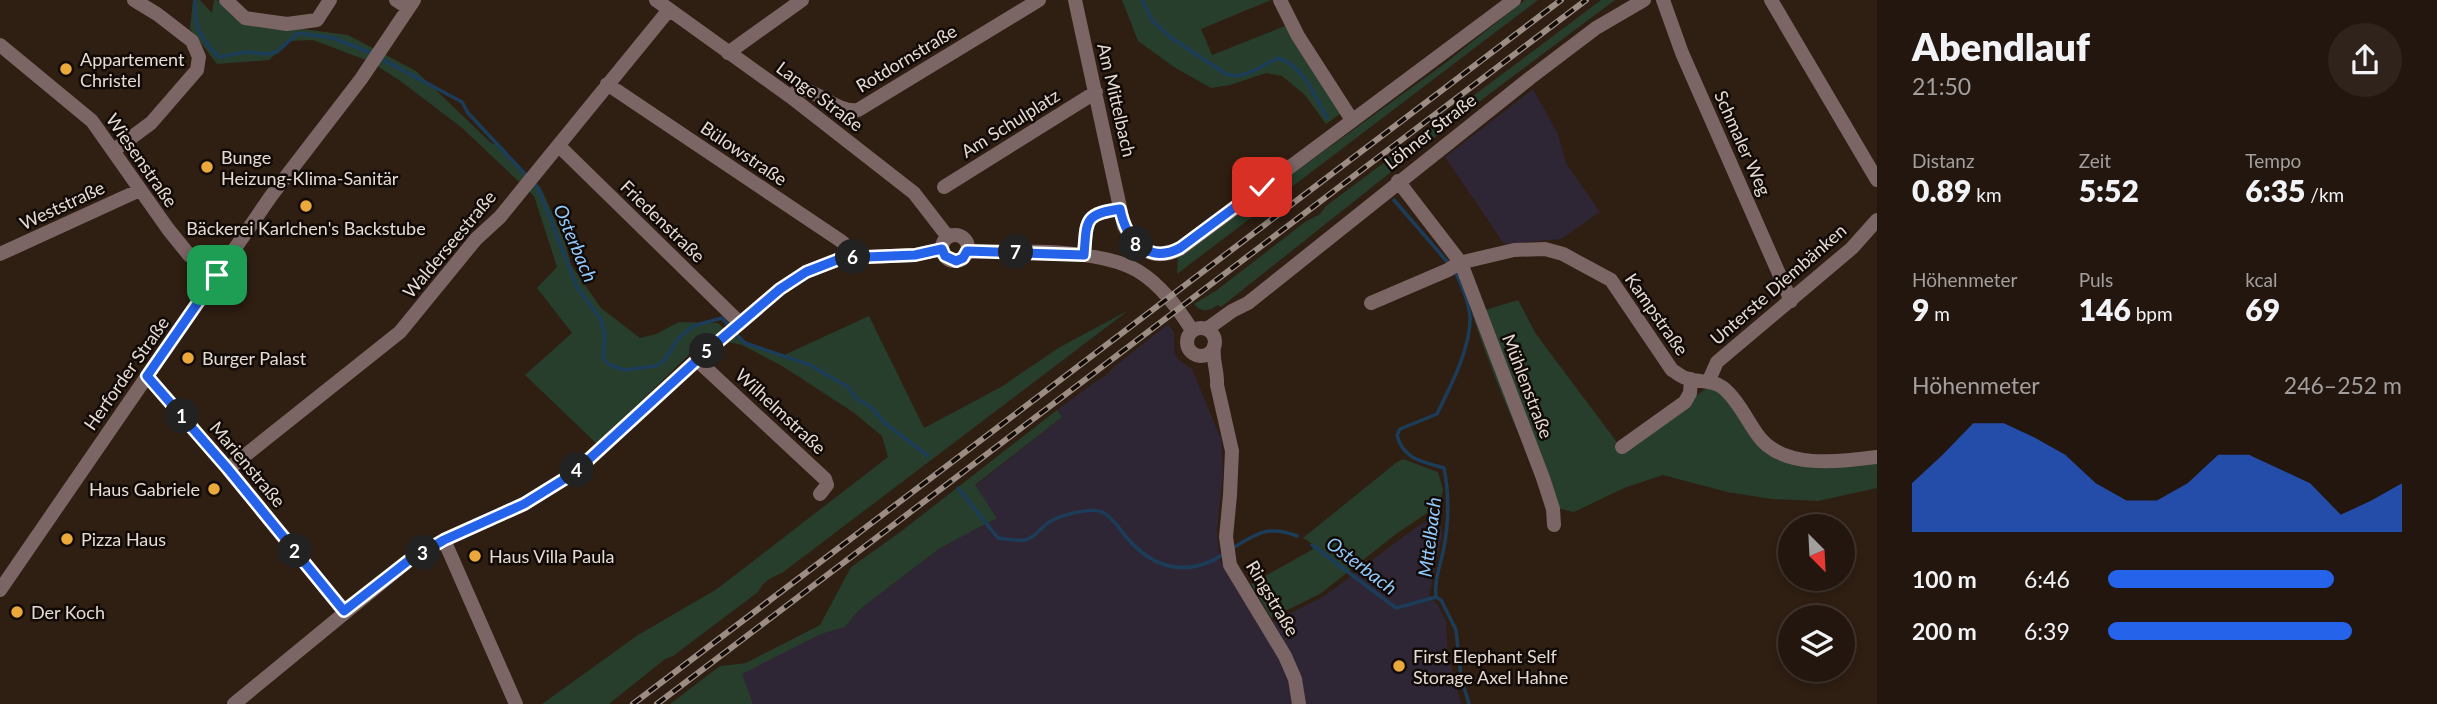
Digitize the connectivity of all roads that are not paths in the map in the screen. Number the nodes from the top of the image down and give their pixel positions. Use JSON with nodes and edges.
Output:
{"nodes":[{"id":1,"x":134,"y":0,"type":"edge"},
{"id":2,"x":226,"y":0,"type":"edge"},
{"id":3,"x":331,"y":0,"type":"edge"},
{"id":4,"x":396,"y":0,"type":"edge"},
{"id":5,"x":656,"y":0,"type":"edge"},
{"id":6,"x":802,"y":0,"type":"edge"},
{"id":7,"x":1039,"y":0,"type":"edge"},
{"id":8,"x":1075,"y":0,"type":"edge"},
{"id":9,"x":1280,"y":0,"type":"edge"},
{"id":10,"x":1514,"y":0,"type":"edge"},
{"id":11,"x":1644,"y":0,"type":"edge"},
{"id":12,"x":1663,"y":0,"type":"edge"},
{"id":13,"x":1771,"y":0,"type":"edge"},
{"id":14,"x":411,"y":4,"type":"edge"},
{"id":15,"x":668,"y":10,"type":"junction"},
{"id":16,"x":0,"y":45,"type":"edge"},
{"id":17,"x":728,"y":53,"type":"junction"},
{"id":18,"x":607,"y":84,"type":"junction"},
{"id":19,"x":1096,"y":92,"type":"junction"},
{"id":20,"x":791,"y":97,"type":"junction"},
{"id":21,"x":1352,"y":120,"type":"junction"},
{"id":22,"x":559,"y":146,"type":"junction"},
{"id":23,"x":113,"y":151,"type":"junction"},
{"id":24,"x":1877,"y":180,"type":"edge"},
{"id":25,"x":1398,"y":181,"type":"junction"},
{"id":26,"x":944,"y":187,"type":"dead end"},
{"id":27,"x":140,"y":190,"type":"junction"},
{"id":28,"x":1120,"y":209,"type":"junction"},
{"id":29,"x":1877,"y":220,"type":"edge"},
{"id":30,"x":945,"y":243,"type":"junction"},
{"id":31,"x":967,"y":251,"type":"junction"},
{"id":32,"x":0,"y":254,"type":"edge"},
{"id":33,"x":1084,"y":255,"type":"junction"},
{"id":34,"x":858,"y":256,"type":"junction"},
{"id":35,"x":1456,"y":265,"type":"junction"},
{"id":36,"x":217,"y":275,"type":"junction"},
{"id":37,"x":1791,"y":301,"type":"junction"},
{"id":38,"x":1371,"y":303,"type":"dead end"},
{"id":39,"x":737,"y":326,"type":"junction"},
{"id":40,"x":1207,"y":336,"type":"junction"},
{"id":41,"x":1194,"y":354,"type":"junction"},
{"id":42,"x":702,"y":355,"type":"junction"},
{"id":43,"x":147,"y":376,"type":"junction"},
{"id":44,"x":1691,"y":379,"type":"junction"},
{"id":45,"x":1709,"y":380,"type":"junction"},
{"id":46,"x":1217,"y":386,"type":"junction"},
{"id":47,"x":1622,"y":447,"type":"dead end"},
{"id":48,"x":1877,"y":457,"type":"edge"},
{"id":49,"x":228,"y":469,"type":"junction"},
{"id":50,"x":820,"y":494,"type":"dead end"},
{"id":51,"x":1554,"y":525,"type":"dead end"},
{"id":52,"x":444,"y":540,"type":"junction"},
{"id":53,"x":0,"y":590,"type":"edge"},
{"id":54,"x":344,"y":611,"type":"junction"},
{"id":55,"x":234,"y":704,"type":"edge"},
{"id":56,"x":516,"y":704,"type":"edge"},
{"id":57,"x":1299,"y":704,"type":"edge"}],
"edges":[{"from":1,"to":23,"type":"street"},
{"from":2,"to":3,"type":"street"},
{"from":4,"to":14,"type":"street"},
{"from":5,"to":15,"type":"street","name":"Lange Straße"},
{"from":6,"to":17,"type":"street"},
{"from":7,"to":20,"type":"street","name":"Rotdornstraße"},
{"from":8,"to":19,"type":"street","name":"Am Mittelbach"},
{"from":9,"to":21,"type":"street"},
{"from":10,"to":21,"type":"street"},
{"from":11,"to":25,"type":"street","name":"Löhner Straße"},
{"from":12,"to":37,"type":"street","name":"Schmaler Weg"},
{"from":13,"to":24,"type":"street"},
{"from":14,"to":36,"type":"street","name":"Herforder Straße"},
{"from":15,"to":17,"type":"street","name":"Lange Straße"},
{"from":15,"to":18,"type":"street","name":"Walderseestraße"},
{"from":16,"to":23,"type":"street","name":"Wiesenstraße"},
{"from":17,"to":20,"type":"street","name":"Lange Straße"},
{"from":18,"to":22,"type":"street","name":"Walderseestraße"},
{"from":18,"to":34,"type":"street","name":"Bülowstraße"},
{"from":19,"to":26,"type":"street","name":"Am Schulplatz"},
{"from":19,"to":28,"type":"street","name":"Am Mittelbach"},
{"from":20,"to":30,"type":"street","name":"Lange Straße"},
{"from":21,"to":28,"type":"street","name":"Am Mittelbach"},
{"from":22,"to":39,"type":"street","name":"Friedenstraße"},
{"from":22,"to":49,"type":"street","name":"Walderseestraße"},
{"from":23,"to":27,"type":"street","name":"Wiesenstraße"},
{"from":25,"to":35,"type":"street","name":"Mühlenstraße"},
{"from":25,"to":40,"type":"street","name":"Löhner Straße"},
{"from":27,"to":32,"type":"street","name":"Weststraße"},
{"from":27,"to":36,"type":"street","name":"Wiesenstraße"},
{"from":28,"to":33,"type":"street"},
{"from":29,"to":37,"type":"street","name":"Unterste Diembänken"},
{"from":30,"to":31,"type":"street"},
{"from":30,"to":31,"type":"street"},
{"from":30,"to":34,"type":"street"},
{"from":31,"to":33,"type":"street"},
{"from":33,"to":40,"type":"street"},
{"from":34,"to":39,"type":"street"},
{"from":35,"to":38,"type":"street"},
{"from":35,"to":44,"type":"street","name":"Kampstraße"},
{"from":35,"to":51,"type":"street","name":"Mühlenstraße"},
{"from":36,"to":43,"type":"street","name":"Herforder Straße"},
{"from":37,"to":45,"type":"street","name":"Unterste Diembänken"},
{"from":39,"to":42,"type":"street"},
{"from":40,"to":41,"type":"street"},
{"from":40,"to":41,"type":"street"},
{"from":40,"to":46,"type":"street","name":"Ringstraße"},
{"from":41,"to":46,"type":"street","name":"Ringstraße"},
{"from":42,"to":50,"type":"street","name":"Wilhelmstraße"},
{"from":42,"to":52,"type":"street"},
{"from":43,"to":49,"type":"street","name":"Marienstraße"},
{"from":43,"to":53,"type":"street","name":"Herforder Straße"},
{"from":44,"to":45,"type":"street","name":"Kampstraße"},
{"from":44,"to":47,"type":"street"},
{"from":45,"to":48,"type":"street"},
{"from":46,"to":57,"type":"street","name":"Ringstraße"},
{"from":49,"to":54,"type":"street","name":"Marienstraße"},
{"from":52,"to":54,"type":"street"},
{"from":52,"to":56,"type":"street"},
{"from":54,"to":55,"type":"street"}]}
